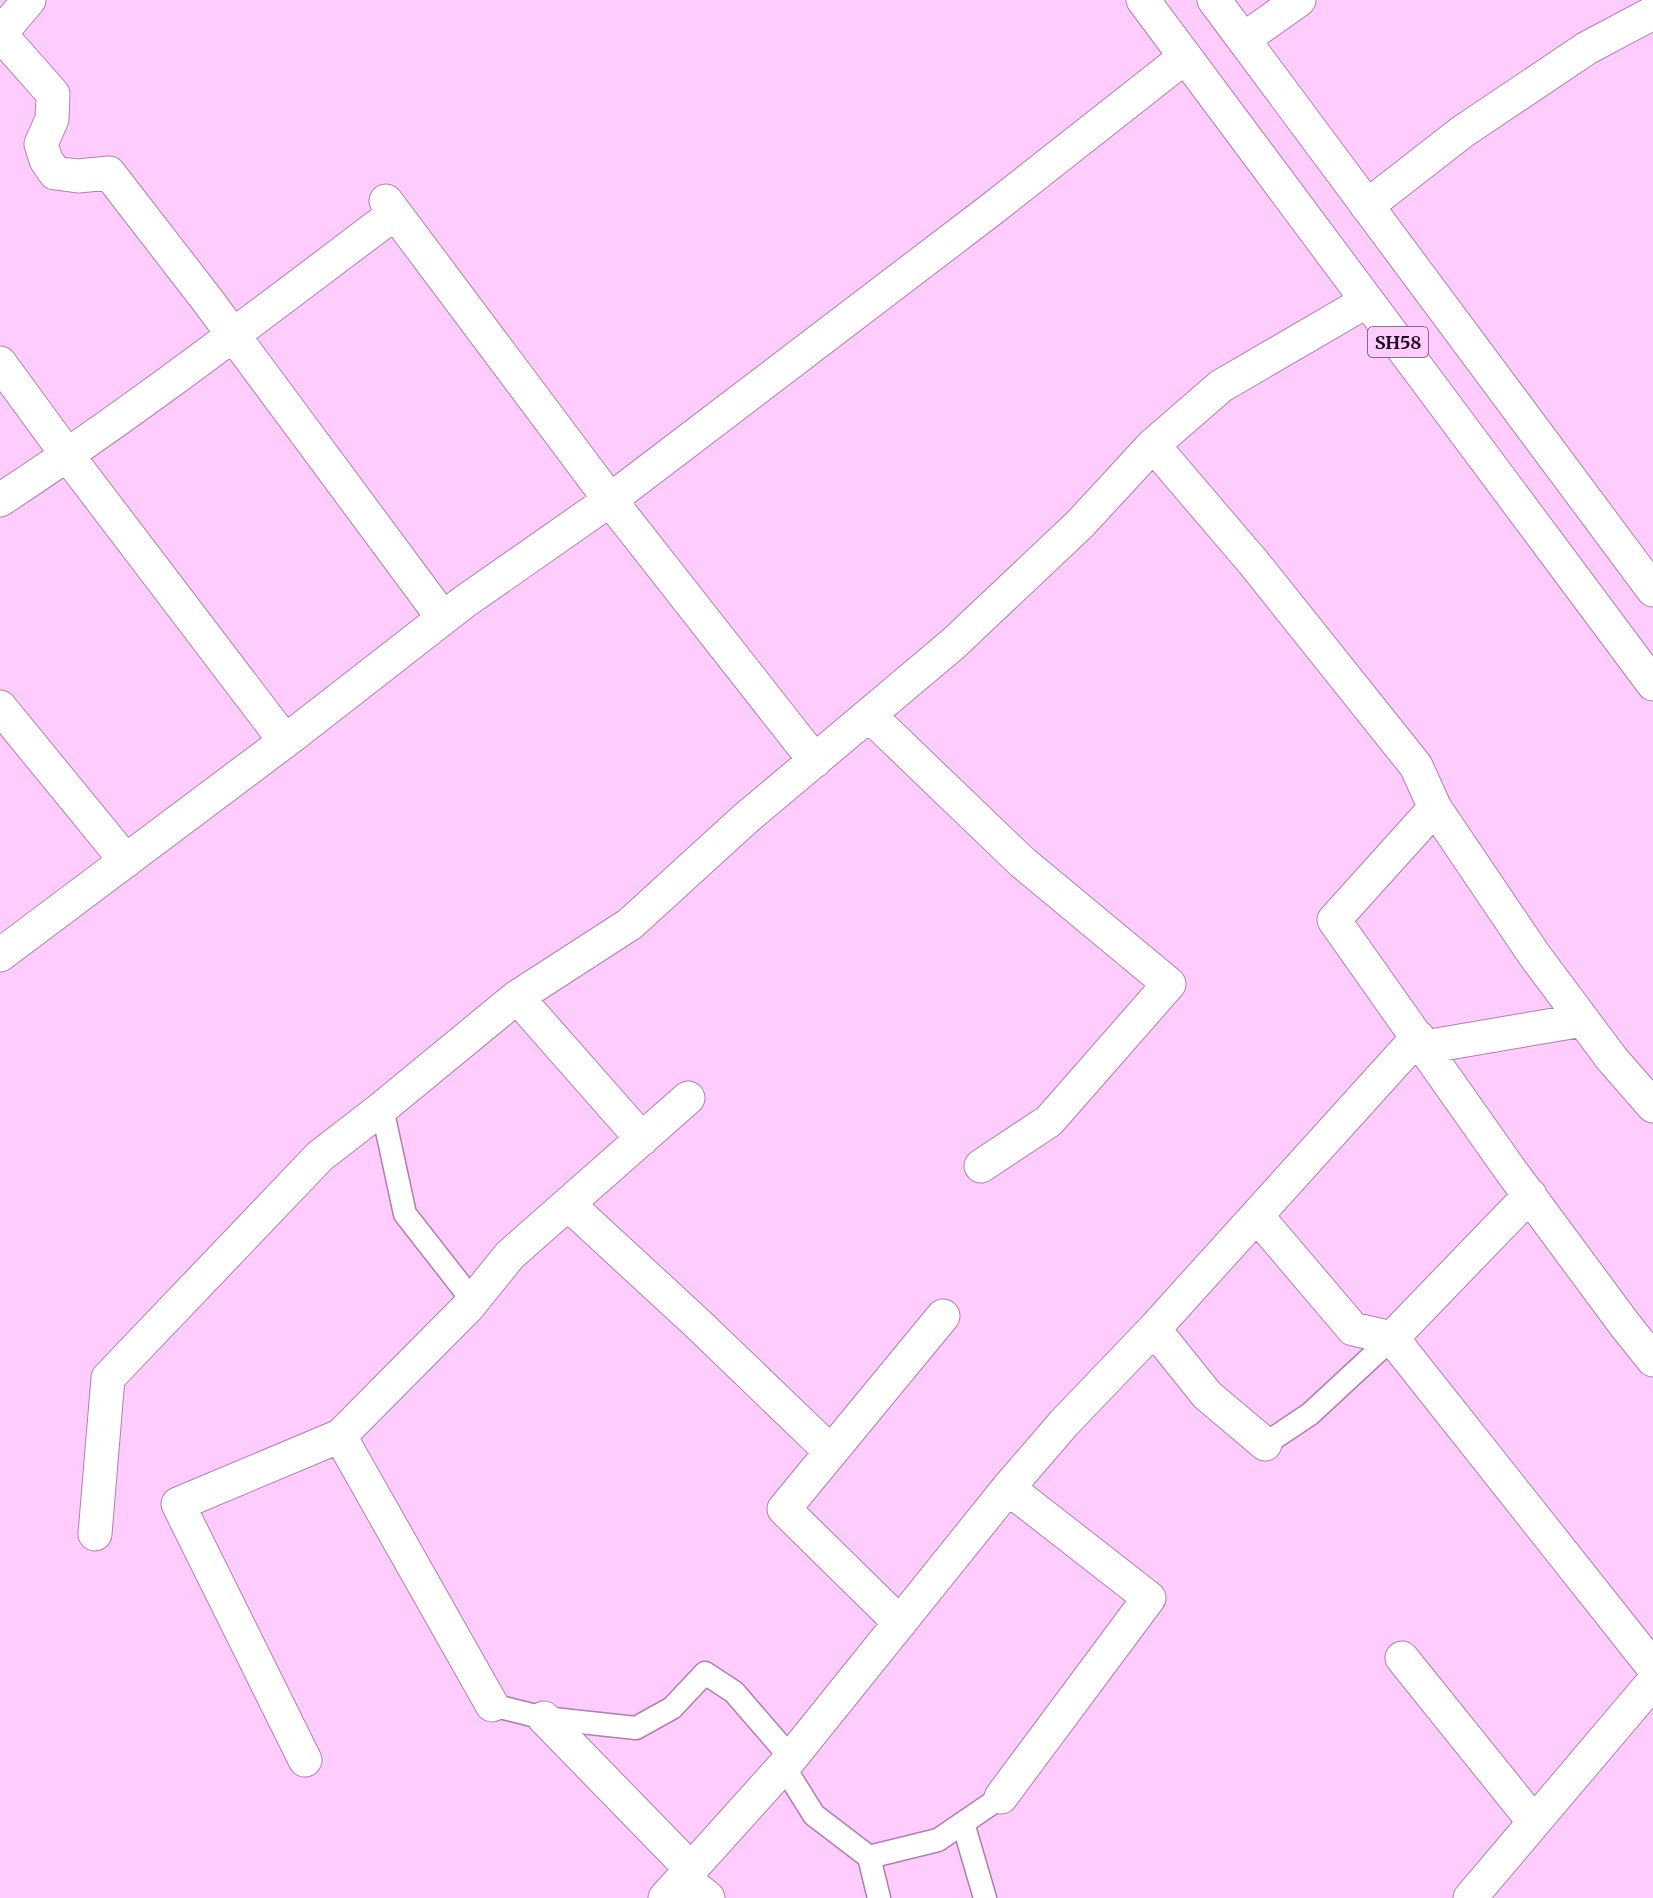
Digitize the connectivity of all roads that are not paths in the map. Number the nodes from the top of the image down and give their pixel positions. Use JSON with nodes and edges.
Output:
{"nodes":[{"id":1,"x":29,"y":0,"type":"edge"},
{"id":2,"x":1143,"y":0,"type":"edge"},
{"id":3,"x":1214,"y":0,"type":"edge"},
{"id":4,"x":1299,"y":0,"type":"edge"},
{"id":5,"x":1653,"y":13,"type":"edge"},
{"id":6,"x":0,"y":34,"type":"edge"},
{"id":7,"x":1244,"y":39,"type":"junction"},
{"id":8,"x":1185,"y":57,"type":"junction"},
{"id":9,"x":1367,"y":206,"type":"junction"},
{"id":10,"x":1367,"y":301,"type":"junction"},
{"id":11,"x":233,"y":334,"type":"junction"},
{"id":12,"x":0,"y":363,"type":"edge"},
{"id":13,"x":1153,"y":445,"type":"junction"},
{"id":14,"x":68,"y":456,"type":"junction"},
{"id":15,"x":0,"y":500,"type":"edge"},
{"id":16,"x":610,"y":500,"type":"junction"},
{"id":17,"x":1653,"y":590,"type":"edge"},
{"id":18,"x":443,"y":618,"type":"junction"},
{"id":19,"x":1653,"y":684,"type":"edge"},
{"id":20,"x":0,"y":707,"type":"edge"},
{"id":21,"x":868,"y":715,"type":"junction"},
{"id":22,"x":285,"y":741,"type":"junction"},
{"id":23,"x":815,"y":761,"type":"junction"},
{"id":24,"x":1436,"y":808,"type":"junction"},
{"id":25,"x":126,"y":861,"type":"junction"},
{"id":26,"x":0,"y":955,"type":"edge"},
{"id":27,"x":517,"y":997,"type":"junction"},
{"id":28,"x":1583,"y":1020,"type":"junction"},
{"id":29,"x":1421,"y":1042,"type":"junction"},
{"id":30,"x":688,"y":1098,"type":"dead end"},
{"id":31,"x":1653,"y":1106,"type":"edge"},
{"id":32,"x":382,"y":1108,"type":"junction"},
{"id":33,"x":642,"y":1139,"type":"junction"},
{"id":34,"x":981,"y":1166,"type":"dead end"},
{"id":35,"x":1530,"y":1196,"type":"junction"},
{"id":36,"x":568,"y":1204,"type":"junction"},
{"id":37,"x":1257,"y":1216,"type":"junction"},
{"id":38,"x":473,"y":1300,"type":"junction"},
{"id":39,"x":944,"y":1316,"type":"dead end"},
{"id":40,"x":1155,"y":1329,"type":"junction"},
{"id":41,"x":1392,"y":1338,"type":"junction"},
{"id":42,"x":1653,"y":1360,"type":"edge"},
{"id":43,"x":340,"y":1436,"type":"junction"},
{"id":44,"x":1265,"y":1444,"type":"joint"},
{"id":45,"x":831,"y":1452,"type":"junction"},
{"id":46,"x":1008,"y":1488,"type":"junction"},
{"id":47,"x":95,"y":1534,"type":"dead end"},
{"id":48,"x":900,"y":1623,"type":"junction"},
{"id":49,"x":1402,"y":1658,"type":"dead end"},
{"id":50,"x":1652,"y":1666,"type":"edge"},
{"id":51,"x":492,"y":1705,"type":"joint"},
{"id":52,"x":544,"y":1718,"type":"junction"},
{"id":53,"x":305,"y":1760,"type":"dead end"},
{"id":54,"x":787,"y":1762,"type":"junction"},
{"id":55,"x":1001,"y":1797,"type":"joint"},
{"id":56,"x":1534,"y":1822,"type":"junction"},
{"id":57,"x":963,"y":1823,"type":"junction"},
{"id":58,"x":869,"y":1857,"type":"junction"},
{"id":59,"x":680,"y":1882,"type":"edge"},
{"id":60,"x":708,"y":1898,"type":"edge"},
{"id":61,"x":879,"y":1898,"type":"edge"},
{"id":62,"x":985,"y":1898,"type":"edge"},
{"id":63,"x":1470,"y":1898,"type":"edge"}],
"edges":[{"from":1,"to":6,"type":"street"},
{"from":2,"to":8,"type":"street","number":"SH58"},
{"from":3,"to":7,"type":"street","number":"SH58"},
{"from":4,"to":7,"type":"street"},
{"from":5,"to":9,"type":"street"},
{"from":6,"to":11,"type":"street"},
{"from":7,"to":9,"type":"street","number":"SH58"},
{"from":8,"to":10,"type":"street","number":"SH58"},
{"from":8,"to":16,"type":"street"},
{"from":9,"to":17,"type":"street","number":"SH58"},
{"from":10,"to":13,"type":"street"},
{"from":10,"to":19,"type":"street","number":"SH58"},
{"from":11,"to":14,"type":"street"},
{"from":11,"to":16,"type":"street"},
{"from":11,"to":18,"type":"street"},
{"from":12,"to":14,"type":"street"},
{"from":13,"to":21,"type":"street"},
{"from":13,"to":24,"type":"street"},
{"from":14,"to":15,"type":"street"},
{"from":14,"to":22,"type":"street"},
{"from":16,"to":18,"type":"street"},
{"from":16,"to":23,"type":"street"},
{"from":18,"to":22,"type":"street"},
{"from":20,"to":25,"type":"street"},
{"from":21,"to":23,"type":"street"},
{"from":21,"to":34,"type":"street"},
{"from":22,"to":25,"type":"street"},
{"from":23,"to":27,"type":"street"},
{"from":24,"to":28,"type":"street"},
{"from":24,"to":29,"type":"street"},
{"from":25,"to":26,"type":"street"},
{"from":27,"to":32,"type":"street"},
{"from":27,"to":33,"type":"street"},
{"from":28,"to":29,"type":"street"},
{"from":28,"to":31,"type":"street"},
{"from":29,"to":35,"type":"street"},
{"from":29,"to":37,"type":"street"},
{"from":30,"to":33,"type":"street"},
{"from":32,"to":38,"type":"lane"},
{"from":32,"to":47,"type":"street"},
{"from":33,"to":36,"type":"street"},
{"from":35,"to":41,"type":"street"},
{"from":35,"to":42,"type":"street"},
{"from":36,"to":38,"type":"street"},
{"from":36,"to":45,"type":"street"},
{"from":37,"to":40,"type":"street"},
{"from":37,"to":41,"type":"street"},
{"from":38,"to":43,"type":"street"},
{"from":39,"to":45,"type":"street"},
{"from":40,"to":44,"type":"street"},
{"from":40,"to":46,"type":"street"},
{"from":41,"to":44,"type":"lane"},
{"from":41,"to":50,"type":"street"},
{"from":43,"to":51,"type":"street"},
{"from":43,"to":53,"type":"street"},
{"from":45,"to":48,"type":"street"},
{"from":46,"to":48,"type":"street"},
{"from":46,"to":55,"type":"street"},
{"from":48,"to":54,"type":"street"},
{"from":49,"to":56,"type":"street"},
{"from":50,"to":56,"type":"street"},
{"from":51,"to":52,"type":"lane"},
{"from":52,"to":54,"type":"lane"},
{"from":52,"to":59,"type":"street"},
{"from":54,"to":58,"type":"lane"},
{"from":54,"to":59,"type":"street"},
{"from":55,"to":57,"type":"lane"},
{"from":56,"to":63,"type":"street"},
{"from":57,"to":58,"type":"lane"},
{"from":57,"to":62,"type":"lane"},
{"from":58,"to":61,"type":"lane"},
{"from":59,"to":60,"type":"street"}]}
